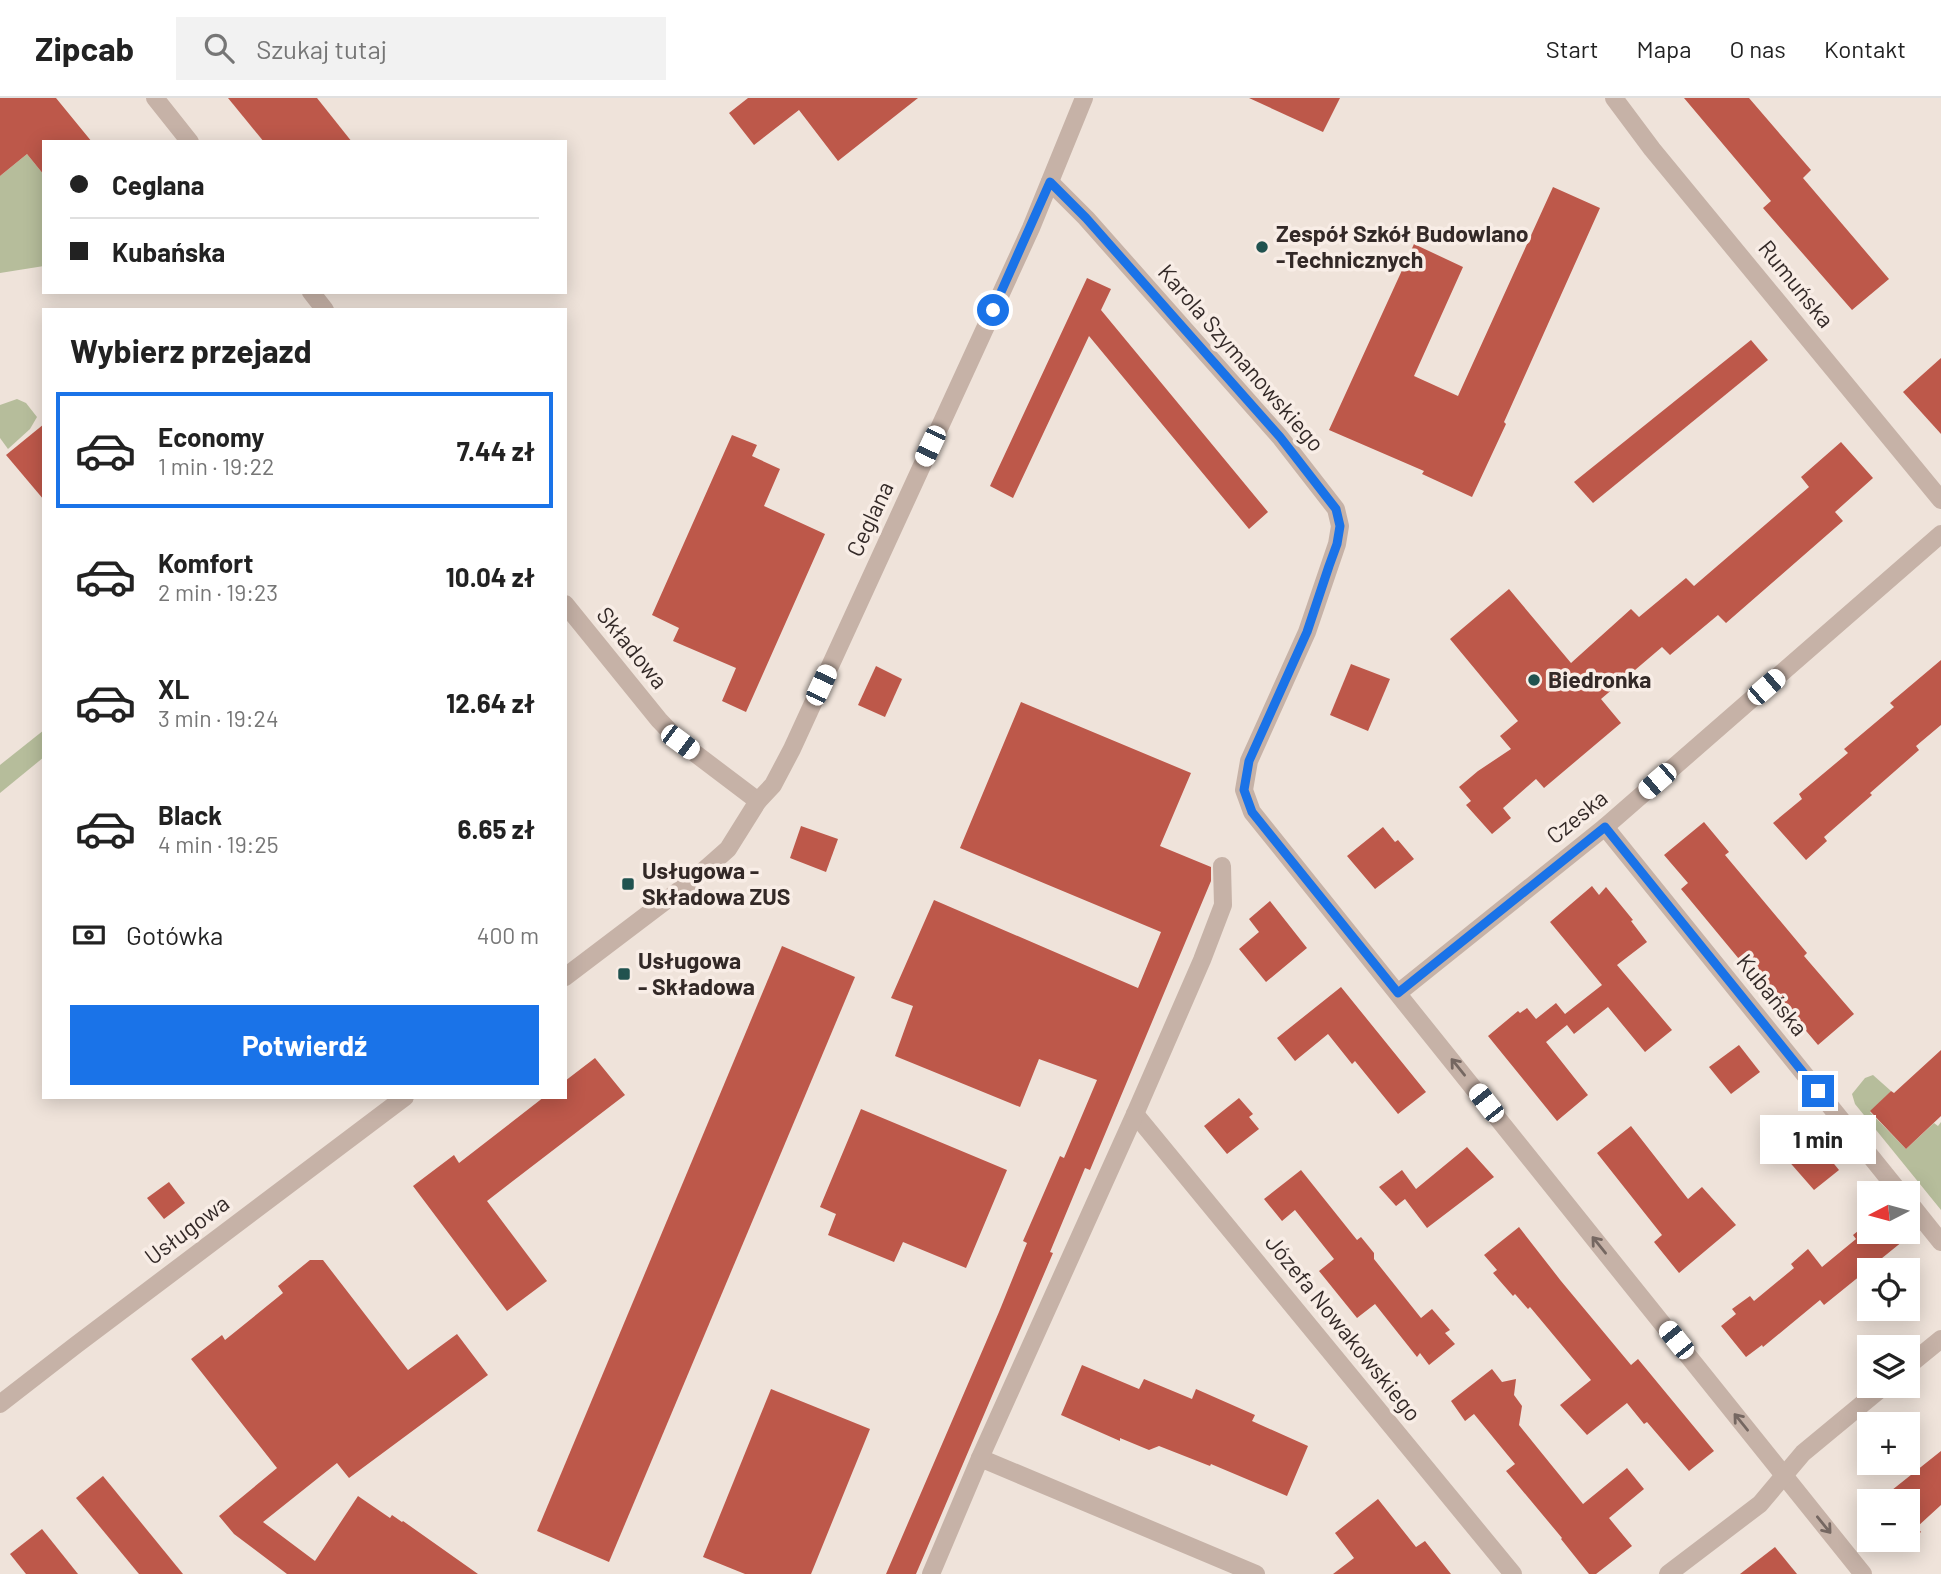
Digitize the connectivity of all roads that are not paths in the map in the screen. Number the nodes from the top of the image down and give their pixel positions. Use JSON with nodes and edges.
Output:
{"nodes":[{"id":1,"x":155,"y":98,"type":"edge"},
{"id":2,"x":1084,"y":98,"type":"edge"},
{"id":3,"x":1614,"y":98,"type":"edge"},
{"id":4,"x":188,"y":140,"type":"edge"},
{"id":5,"x":1050,"y":182,"type":"junction"},
{"id":6,"x":313,"y":294,"type":"edge"},
{"id":7,"x":323,"y":308,"type":"edge"},
{"id":8,"x":1941,"y":500,"type":"edge"},
{"id":9,"x":1941,"y":534,"type":"edge"},
{"id":10,"x":567,"y":606,"type":"edge"},
{"id":11,"x":758,"y":801,"type":"junction"},
{"id":12,"x":1605,"y":827,"type":"junction"},
{"id":13,"x":1222,"y":866,"type":"dead end"},
{"id":14,"x":567,"y":975,"type":"edge"},
{"id":15,"x":1398,"y":993,"type":"junction"},
{"id":16,"x":402,"y":1099,"type":"edge"},
{"id":17,"x":1135,"y":1114,"type":"junction"},
{"id":18,"x":1891,"y":1181,"type":"edge"},
{"id":19,"x":1920,"y":1216,"type":"edge"},
{"id":20,"x":1941,"y":1242,"type":"edge"},
{"id":21,"x":1941,"y":1339,"type":"edge"},
{"id":22,"x":1920,"y":1356,"type":"edge"},
{"id":23,"x":1869,"y":1398,"type":"edge"},
{"id":24,"x":0,"y":1404,"type":"edge"},
{"id":25,"x":980,"y":1458,"type":"junction"},
{"id":26,"x":1783,"y":1476,"type":"junction"},
{"id":27,"x":931,"y":1574,"type":"edge"},
{"id":28,"x":1256,"y":1574,"type":"edge"},
{"id":29,"x":1513,"y":1574,"type":"edge"},
{"id":30,"x":1668,"y":1574,"type":"edge"},
{"id":31,"x":1863,"y":1574,"type":"edge"}],
"edges":[{"from":1,"to":4,"type":"street"},
{"from":2,"to":5,"type":"street","name":"Ceglana"},
{"from":3,"to":8,"type":"street","name":"Rumuńska"},
{"from":5,"to":11,"type":"street","name":"Ceglana"},
{"from":5,"to":15,"type":"street","name":"Karola Szymanowskiego"},
{"from":6,"to":7,"type":"street"},
{"from":9,"to":12,"type":"street","name":"Czeska"},
{"from":10,"to":11,"type":"street","name":"Składowa"},
{"from":11,"to":14,"type":"street"},
{"from":12,"to":15,"type":"street","name":"Czeska"},
{"from":12,"to":18,"type":"street","name":"Kubańska"},
{"from":13,"to":17,"type":"street"},
{"from":26,"to":15,"type":"street","name":"Karola Szymanowskiego","one_way":true},
{"from":16,"to":24,"type":"street","name":"Usługowa"},
{"from":17,"to":25,"type":"street"},
{"from":17,"to":29,"type":"street","name":"Józefa Nowakowskiego"},
{"from":19,"to":20,"type":"street"},
{"from":21,"to":22,"type":"street"},
{"from":23,"to":26,"type":"street"},
{"from":25,"to":27,"type":"street"},
{"from":25,"to":28,"type":"street"},
{"from":26,"to":30,"type":"street"},
{"from":26,"to":31,"type":"street","name":"Karola Szymanowskiego","one_way":true}]}
